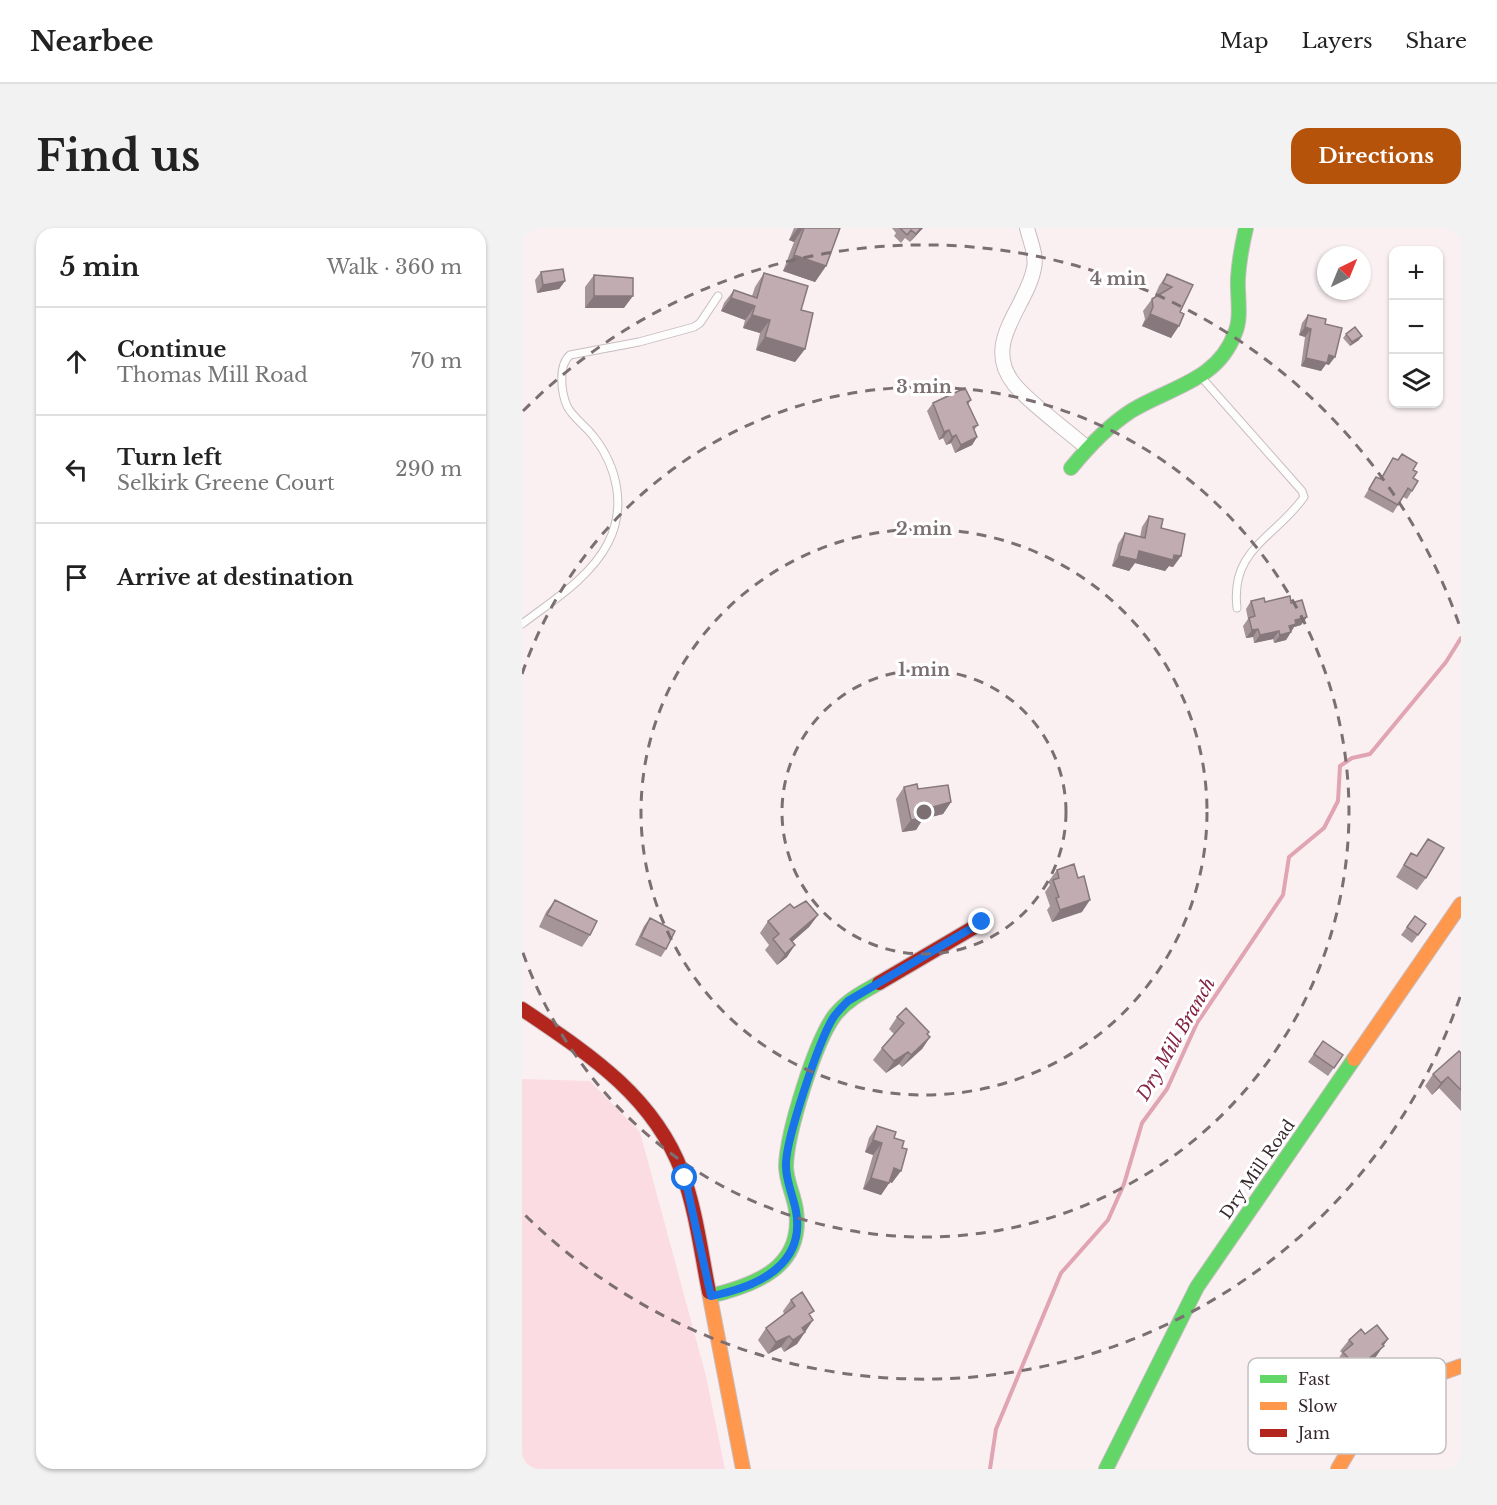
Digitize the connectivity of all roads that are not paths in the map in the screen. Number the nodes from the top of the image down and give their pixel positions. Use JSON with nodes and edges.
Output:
{"nodes":[{"id":1,"x":1027,"y":228,"type":"edge"},
{"id":2,"x":1246,"y":228,"type":"edge"},
{"id":3,"x":718,"y":296,"type":"dead end"},
{"id":4,"x":1202,"y":378,"type":"junction"},
{"id":5,"x":1087,"y":448,"type":"junction"},
{"id":6,"x":1071,"y":468,"type":"dead end"},
{"id":7,"x":1237,"y":608,"type":"dead end"},
{"id":8,"x":522,"y":624,"type":"edge"},
{"id":9,"x":1461,"y":904,"type":"edge"},
{"id":10,"x":982,"y":922,"type":"dead end"},
{"id":11,"x":522,"y":1009,"type":"edge"},
{"id":12,"x":711,"y":1296,"type":"junction"},
{"id":13,"x":1461,"y":1366,"type":"edge"},
{"id":14,"x":1446,"y":1372,"type":"edge"},
{"id":15,"x":1347,"y":1454,"type":"edge"},
{"id":16,"x":743,"y":1469,"type":"edge"},
{"id":17,"x":1106,"y":1469,"type":"edge"},
{"id":18,"x":1338,"y":1469,"type":"edge"}],
"edges":[{"from":1,"to":5,"type":"street"},
{"from":2,"to":4,"type":"street"},
{"from":3,"to":8,"type":"lane"},
{"from":4,"to":5,"type":"street"},
{"from":4,"to":7,"type":"lane"},
{"from":5,"to":6,"type":"street"},
{"from":9,"to":17,"type":"street","name":"Dry Mill Road"},
{"from":10,"to":12,"type":"street"},
{"from":11,"to":12,"type":"street"},
{"from":12,"to":16,"type":"street"},
{"from":13,"to":14,"type":"street"},
{"from":15,"to":18,"type":"street"}]}
